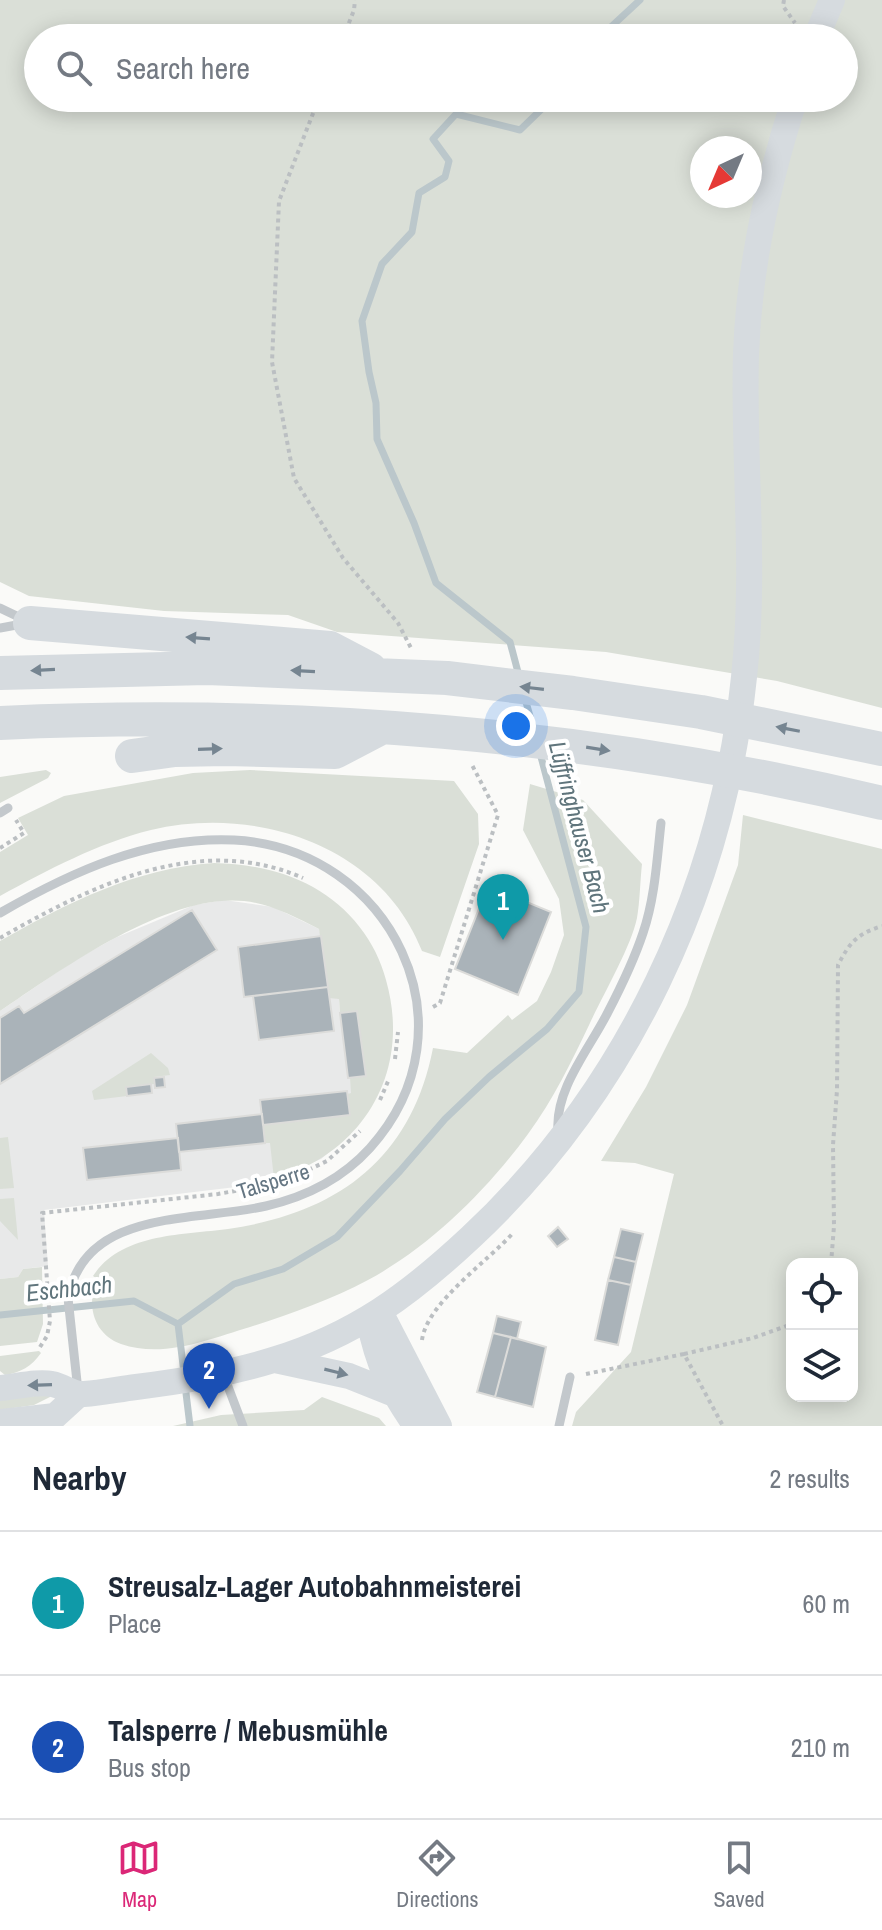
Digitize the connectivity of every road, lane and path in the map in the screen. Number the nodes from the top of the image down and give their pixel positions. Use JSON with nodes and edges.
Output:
{"nodes":[{"id":1,"x":355,"y":0,"type":"edge"},
{"id":2,"x":784,"y":0,"type":"edge"},
{"id":3,"x":832,"y":0,"type":"edge"},
{"id":4,"x":348,"y":24,"type":"edge"},
{"id":5,"x":799,"y":24,"type":"edge"},
{"id":6,"x":814,"y":24,"type":"edge"},
{"id":7,"x":314,"y":112,"type":"edge"},
{"id":8,"x":791,"y":112,"type":"edge"},
{"id":9,"x":7,"y":618,"type":"edge"},
{"id":10,"x":412,"y":650,"type":"dead end"},
{"id":11,"x":0,"y":673,"type":"edge"},
{"id":12,"x":381,"y":675,"type":"junction"},
{"id":13,"x":0,"y":723,"type":"edge"},
{"id":14,"x":381,"y":728,"type":"junction"},
{"id":15,"x":874,"y":746,"type":"edge"},
{"id":16,"x":132,"y":756,"type":"dead end"},
{"id":17,"x":470,"y":760,"type":"dead end"},
{"id":18,"x":867,"y":799,"type":"edge"},
{"id":19,"x":4,"y":810,"type":"edge"},
{"id":20,"x":661,"y":823,"type":"dead end"},
{"id":21,"x":0,"y":848,"type":"edge"},
{"id":22,"x":313,"y":883,"type":"dead end"},
{"id":23,"x":0,"y":913,"type":"edge"},
{"id":24,"x":882,"y":926,"type":"edge"},
{"id":25,"x":0,"y":938,"type":"edge"},
{"id":26,"x":418,"y":1017,"type":"junction"},
{"id":27,"x":398,"y":1024,"type":"dead end"},
{"id":28,"x":394,"y":1064,"type":"dead end"},
{"id":29,"x":391,"y":1073,"type":"dead end"},
{"id":30,"x":379,"y":1103,"type":"dead end"},
{"id":31,"x":363,"y":1127,"type":"dead end"},
{"id":32,"x":559,"y":1141,"type":"junction"},
{"id":33,"x":831,"y":1258,"type":"edge"},
{"id":34,"x":374,"y":1316,"type":"junction"},
{"id":35,"x":786,"y":1326,"type":"edge"},
{"id":36,"x":40,"y":1347,"type":"dead end"},
{"id":37,"x":684,"y":1354,"type":"junction"},
{"id":38,"x":274,"y":1360,"type":"junction"},
{"id":39,"x":223,"y":1373,"type":"junction"},
{"id":40,"x":570,"y":1377,"type":"joint"},
{"id":41,"x":0,"y":1388,"type":"edge"},
{"id":42,"x":394,"y":1394,"type":"junction"},
{"id":43,"x":78,"y":1395,"type":"junction"},
{"id":44,"x":55,"y":1421,"type":"edge"},
{"id":45,"x":0,"y":1422,"type":"edge"},
{"id":46,"x":243,"y":1426,"type":"edge"},
{"id":47,"x":416,"y":1426,"type":"edge"},
{"id":48,"x":439,"y":1426,"type":"edge"},
{"id":49,"x":559,"y":1426,"type":"edge"},
{"id":50,"x":723,"y":1426,"type":"edge"}],
"edges":[{"from":1,"to":4,"type":"path"},
{"from":2,"to":5,"type":"path"},
{"from":3,"to":6,"type":"main road"},
{"from":7,"to":10,"type":"path"},
{"from":8,"to":32,"type":"main road"},
{"from":12,"to":9,"type":"highway","one_way":true},
{"from":12,"to":11,"type":"highway","one_way":true},
{"from":15,"to":12,"type":"highway","one_way":true},
{"from":13,"to":14,"type":"highway"},
{"from":16,"to":14,"type":"highway","one_way":true},
{"from":14,"to":18,"type":"highway","one_way":true},
{"from":17,"to":26,"type":"path"},
{"from":19,"to":21,"type":"path"},
{"from":20,"to":32,"type":"lane"},
{"from":22,"to":25,"type":"path"},
{"from":23,"to":26,"type":"lane","name":"Talsperre"},
{"from":24,"to":33,"type":"path"},
{"from":26,"to":43,"type":"lane","name":"Talsperre"},
{"from":27,"to":28,"type":"path"},
{"from":29,"to":30,"type":"path"},
{"from":31,"to":36,"type":"path"},
{"from":32,"to":34,"type":"main road"},
{"from":34,"to":38,"type":"main road"},
{"from":34,"to":42,"type":"main road"},
{"from":34,"to":48,"type":"main road"},
{"from":35,"to":37,"type":"path"},
{"from":37,"to":40,"type":"path"},
{"from":37,"to":50,"type":"path"},
{"from":38,"to":39,"type":"main road"},
{"from":38,"to":42,"type":"main road","one_way":true},
{"from":39,"to":43,"type":"main road"},
{"from":39,"to":46,"type":"lane"},
{"from":40,"to":49,"type":"lane"},
{"from":43,"to":41,"type":"main road","one_way":true},
{"from":42,"to":47,"type":"main road"},
{"from":43,"to":44,"type":"main road"},
{"from":44,"to":45,"type":"main road"}]}
